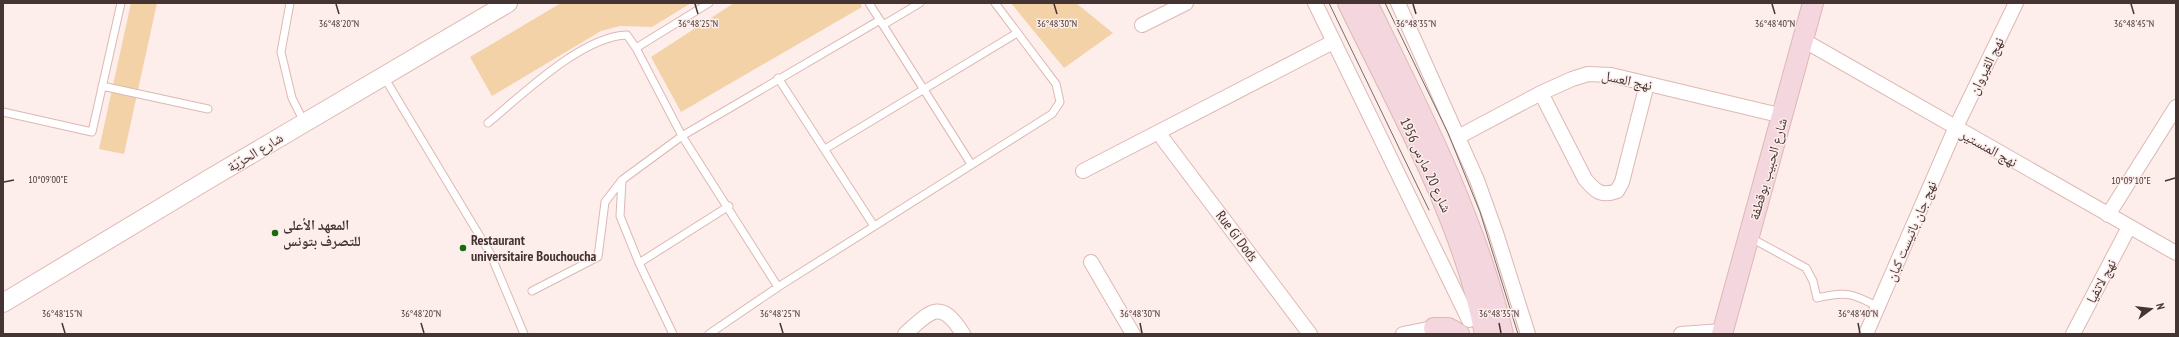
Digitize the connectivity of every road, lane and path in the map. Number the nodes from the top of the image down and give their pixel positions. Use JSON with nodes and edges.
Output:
{"nodes":[{"id":1,"x":121,"y":3,"type":"edge"},
{"id":2,"x":290,"y":3,"type":"edge"},
{"id":3,"x":508,"y":3,"type":"edge"},
{"id":4,"x":709,"y":3,"type":"edge"},
{"id":5,"x":869,"y":3,"type":"edge"},
{"id":6,"x":920,"y":3,"type":"edge"},
{"id":7,"x":995,"y":3,"type":"edge"},
{"id":8,"x":1186,"y":3,"type":"edge"},
{"id":9,"x":1315,"y":3,"type":"edge"},
{"id":10,"x":1348,"y":3,"type":"edge"},
{"id":11,"x":1367,"y":3,"type":"edge"},
{"id":12,"x":1398,"y":3,"type":"edge"},
{"id":13,"x":2016,"y":3,"type":"edge"},
{"id":14,"x":1810,"y":4,"type":"edge"},
{"id":15,"x":881,"y":23,"type":"junction"},
{"id":16,"x":1142,"y":25,"type":"dead end"},
{"id":17,"x":1017,"y":32,"type":"junction"},
{"id":18,"x":1803,"y":40,"type":"junction"},
{"id":19,"x":1333,"y":42,"type":"junction"},
{"id":20,"x":636,"y":48,"type":"junction"},
{"id":21,"x":384,"y":77,"type":"junction"},
{"id":22,"x":778,"y":78,"type":"junction"},
{"id":23,"x":1647,"y":84,"type":"junction"},
{"id":24,"x":102,"y":86,"type":"junction"},
{"id":25,"x":924,"y":88,"type":"junction"},
{"id":26,"x":1541,"y":93,"type":"junction"},
{"id":27,"x":2176,"y":107,"type":"edge"},
{"id":28,"x":208,"y":110,"type":"dead end"},
{"id":29,"x":3,"y":112,"type":"edge"},
{"id":30,"x":1783,"y":116,"type":"junction"},
{"id":31,"x":304,"y":123,"type":"junction"},
{"id":32,"x":488,"y":123,"type":"dead end"},
{"id":33,"x":1955,"y":129,"type":"junction"},
{"id":34,"x":682,"y":136,"type":"junction"},
{"id":35,"x":1458,"y":137,"type":"junction"},
{"id":36,"x":1163,"y":139,"type":"dead end"},
{"id":37,"x":825,"y":149,"type":"junction"},
{"id":38,"x":971,"y":164,"type":"junction"},
{"id":39,"x":1083,"y":171,"type":"dead end"},
{"id":40,"x":622,"y":180,"type":"junction"},
{"id":41,"x":728,"y":206,"type":"junction"},
{"id":42,"x":2108,"y":215,"type":"junction"},
{"id":43,"x":874,"y":226,"type":"junction"},
{"id":44,"x":2129,"y":227,"type":"junction"},
{"id":45,"x":1749,"y":237,"type":"junction"},
{"id":46,"x":2176,"y":253,"type":"edge"},
{"id":47,"x":1091,"y":262,"type":"dead end"},
{"id":48,"x":639,"y":263,"type":"junction"},
{"id":49,"x":778,"y":287,"type":"junction"},
{"id":50,"x":532,"y":290,"type":"dead end"},
{"id":51,"x":3,"y":303,"type":"edge"},
{"id":52,"x":1878,"y":307,"type":"junction"},
{"id":53,"x":665,"y":317,"type":"junction"},
{"id":54,"x":1479,"y":324,"type":"edge"},
{"id":55,"x":1434,"y":328,"type":"joint"},
{"id":56,"x":1722,"y":332,"type":"edge"},
{"id":57,"x":524,"y":334,"type":"edge"},
{"id":58,"x":668,"y":334,"type":"edge"},
{"id":59,"x":673,"y":334,"type":"edge"},
{"id":60,"x":709,"y":334,"type":"edge"},
{"id":61,"x":905,"y":334,"type":"edge"},
{"id":62,"x":963,"y":334,"type":"edge"},
{"id":63,"x":1133,"y":334,"type":"edge"},
{"id":64,"x":1310,"y":334,"type":"edge"},
{"id":65,"x":1403,"y":334,"type":"edge"},
{"id":66,"x":1503,"y":334,"type":"edge"},
{"id":67,"x":1528,"y":334,"type":"edge"},
{"id":68,"x":1681,"y":334,"type":"edge"},
{"id":69,"x":1866,"y":334,"type":"edge"},
{"id":70,"x":2073,"y":334,"type":"edge"}],
"edges":[{"from":1,"to":24,"type":"lane"},
{"from":2,"to":31,"type":"lane"},
{"from":3,"to":21,"type":"street","name":"شارع الحرّيّة"},
{"from":4,"to":20,"type":"lane"},
{"from":5,"to":15,"type":"lane"},
{"from":6,"to":15,"type":"lane"},
{"from":7,"to":17,"type":"lane"},
{"from":8,"to":16,"type":"street"},
{"from":9,"to":19,"type":"street","name":"شارع 20 مارس 1956"},
{"from":10,"to":54,"type":"main road","name":"شارع 20 مارس 1956"},
{"from":11,"to":54,"type":"main road","name":"شارع 20 مارس 1956"},
{"from":12,"to":35,"type":"street"},
{"from":13,"to":33,"type":"street","name":"نهج القيروان"},
{"from":14,"to":18,"type":"main road","name":"شارع الحبيب بوقطفة"},
{"from":15,"to":22,"type":"lane"},
{"from":15,"to":25,"type":"lane"},
{"from":17,"to":25,"type":"lane"},
{"from":17,"to":38,"type":"lane"},
{"from":18,"to":30,"type":"main road","name":"شارع الحبيب بوقطفة"},
{"from":18,"to":33,"type":"street","name":"نهج المنستير"},
{"from":19,"to":39,"type":"street"},
{"from":19,"to":54,"type":"street","name":"شارع 20 مارس 1956"},
{"from":20,"to":32,"type":"lane"},
{"from":20,"to":34,"type":"lane"},
{"from":21,"to":31,"type":"street","name":"شارع الحرّيّة"},
{"from":21,"to":57,"type":"lane"},
{"from":22,"to":34,"type":"lane"},
{"from":22,"to":37,"type":"lane"},
{"from":23,"to":26,"type":"street","name":"نهج العسل"},
{"from":23,"to":26,"type":"street"},
{"from":23,"to":30,"type":"street","name":"نهج العسل"},
{"from":24,"to":28,"type":"lane"},
{"from":24,"to":29,"type":"lane"},
{"from":25,"to":37,"type":"lane"},
{"from":25,"to":38,"type":"lane"},
{"from":26,"to":35,"type":"street","name":"نهج العسل"},
{"from":27,"to":42,"type":"street"},
{"from":30,"to":45,"type":"main road","name":"شارع الحبيب بوقطفة"},
{"from":31,"to":51,"type":"street","name":"شارع الحرّيّة"},
{"from":33,"to":42,"type":"street","name":"نهج المنستير"},
{"from":33,"to":52,"type":"street","name":"نهج جان باتيست كبان"},
{"from":34,"to":40,"type":"lane"},
{"from":34,"to":41,"type":"lane"},
{"from":35,"to":67,"type":"street"},
{"from":36,"to":64,"type":"street","name":"Rue Gi Dods"},
{"from":37,"to":43,"type":"lane"},
{"from":38,"to":43,"type":"lane"},
{"from":40,"to":48,"type":"lane"},
{"from":40,"to":50,"type":"lane"},
{"from":41,"to":48,"type":"lane"},
{"from":41,"to":49,"type":"lane"},
{"from":42,"to":44,"type":"street","name":"نهج المنستير"},
{"from":43,"to":49,"type":"lane"},
{"from":44,"to":46,"type":"street","name":"نهج المنستير"},
{"from":44,"to":70,"type":"street","name":"نهج لاتفيا"},
{"from":45,"to":52,"type":"lane"},
{"from":45,"to":56,"type":"main road","name":"شارع الحبيب بوقطفة"},
{"from":47,"to":63,"type":"street"},
{"from":48,"to":53,"type":"lane"},
{"from":49,"to":60,"type":"lane"},
{"from":52,"to":69,"type":"street","name":"نهج جان باتيست كبان"},
{"from":53,"to":58,"type":"lane"},
{"from":53,"to":59,"type":"lane"},
{"from":54,"to":55,"type":"main road"},
{"from":54,"to":66,"type":"main road","name":"شارع 20 مارس 1956"},
{"from":55,"to":65,"type":"street"},
{"from":56,"to":68,"type":"street"},
{"from":61,"to":62,"type":"street"}]}
